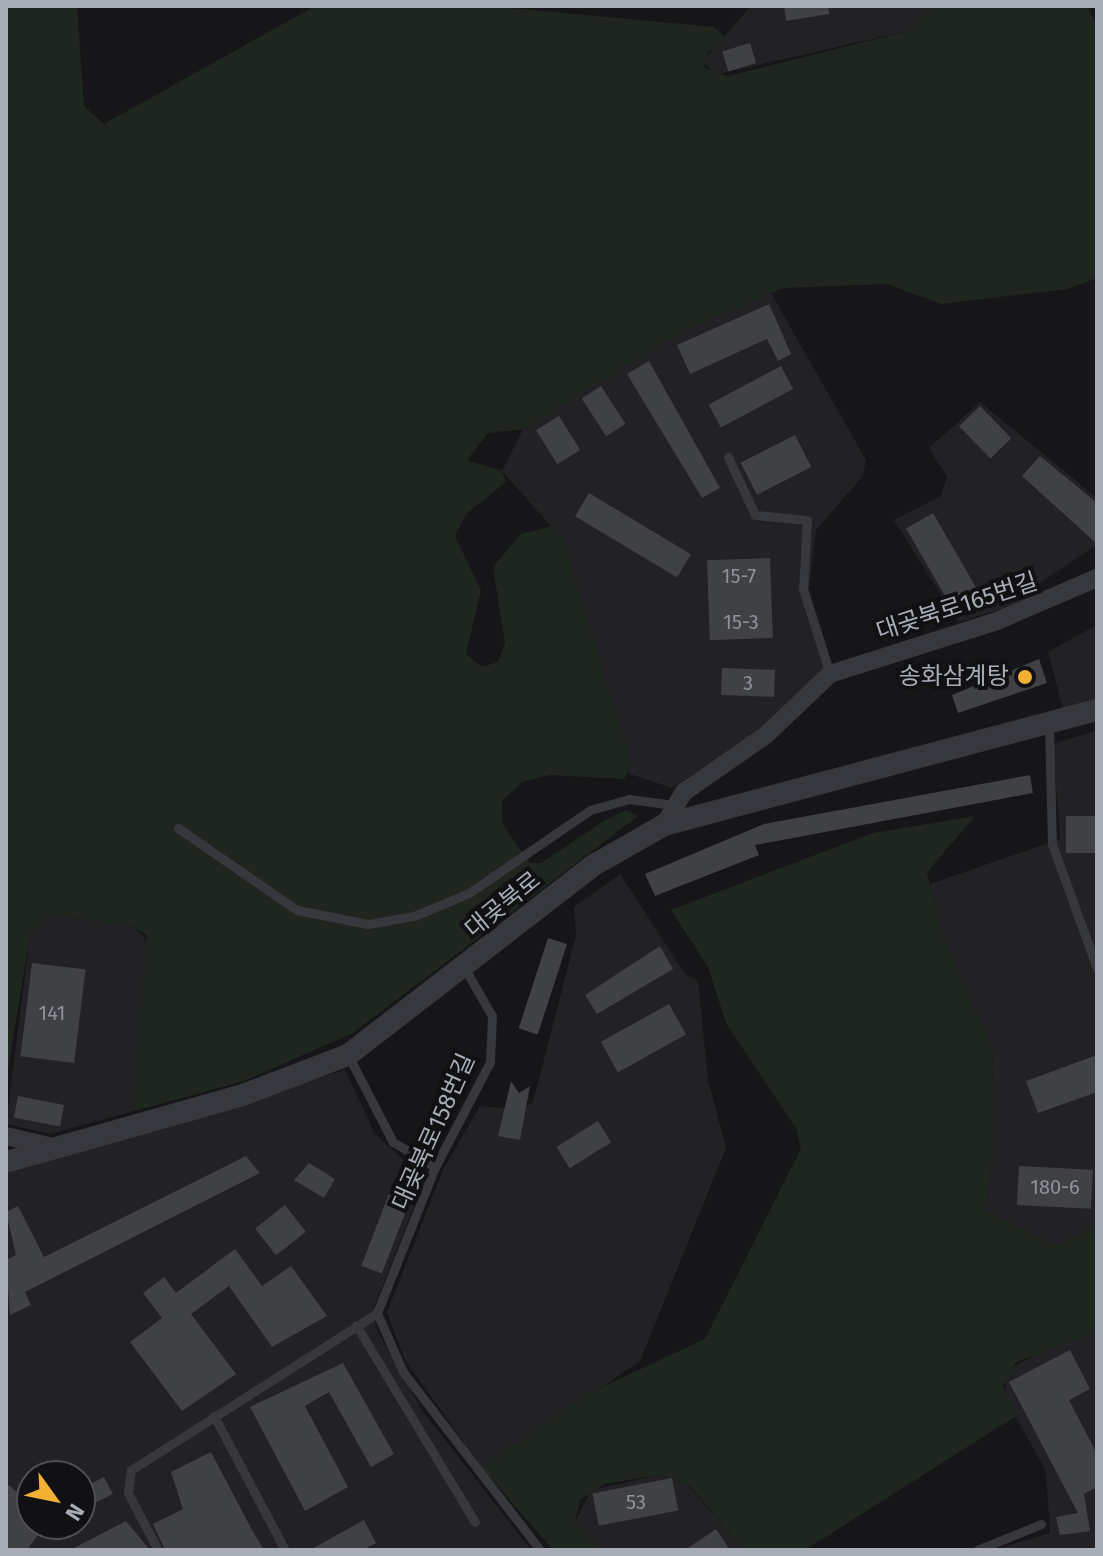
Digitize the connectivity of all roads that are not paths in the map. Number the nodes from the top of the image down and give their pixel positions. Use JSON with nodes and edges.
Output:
{"nodes":[{"id":1,"x":728,"y":457,"type":"dead end"},
{"id":2,"x":1097,"y":578,"type":"edge"},
{"id":3,"x":830,"y":674,"type":"junction"},
{"id":4,"x":1097,"y":710,"type":"edge"},
{"id":5,"x":1049,"y":724,"type":"junction"},
{"id":6,"x":669,"y":815,"type":"junction"},
{"id":7,"x":178,"y":828,"type":"dead end"},
{"id":8,"x":1097,"y":968,"type":"edge"},
{"id":9,"x":465,"y":969,"type":"junction"},
{"id":10,"x":348,"y":1055,"type":"junction"},
{"id":11,"x":6,"y":1136,"type":"edge"},
{"id":12,"x":49,"y":1146,"type":"junction"},
{"id":13,"x":6,"y":1162,"type":"edge"},
{"id":14,"x":435,"y":1167,"type":"junction"},
{"id":15,"x":377,"y":1313,"type":"junction"},
{"id":16,"x":356,"y":1325,"type":"junction"},
{"id":17,"x":214,"y":1416,"type":"junction"},
{"id":18,"x":475,"y":1522,"type":"dead end"},
{"id":19,"x":1041,"y":1524,"type":"dead end"},
{"id":20,"x":158,"y":1550,"type":"edge"},
{"id":21,"x":285,"y":1550,"type":"edge"},
{"id":22,"x":540,"y":1550,"type":"edge"},
{"id":23,"x":977,"y":1550,"type":"edge"}],
"edges":[{"from":1,"to":3,"type":"lane"},
{"from":2,"to":3,"type":"street","name":"대곶북로165번길"},
{"from":3,"to":6,"type":"street","name":"대곶북로165번길"},
{"from":4,"to":5,"type":"street","name":"대곶북로"},
{"from":5,"to":6,"type":"street","name":"대곶북로"},
{"from":5,"to":8,"type":"lane"},
{"from":6,"to":7,"type":"lane","name":"대곶북로"},
{"from":6,"to":9,"type":"street","name":"대곶북로"},
{"from":9,"to":10,"type":"street","name":"대곶북로"},
{"from":9,"to":14,"type":"lane","name":"대곶북로158번길"},
{"from":10,"to":12,"type":"street","name":"대곶북로"},
{"from":10,"to":14,"type":"lane"},
{"from":11,"to":12,"type":"street"},
{"from":12,"to":13,"type":"street","name":"대곶북로"},
{"from":14,"to":15,"type":"lane","name":"대곶북로158번길"},
{"from":15,"to":16,"type":"lane"},
{"from":15,"to":22,"type":"lane"},
{"from":16,"to":17,"type":"lane"},
{"from":16,"to":18,"type":"lane"},
{"from":17,"to":20,"type":"lane"},
{"from":17,"to":21,"type":"lane"},
{"from":19,"to":23,"type":"lane"}]}
